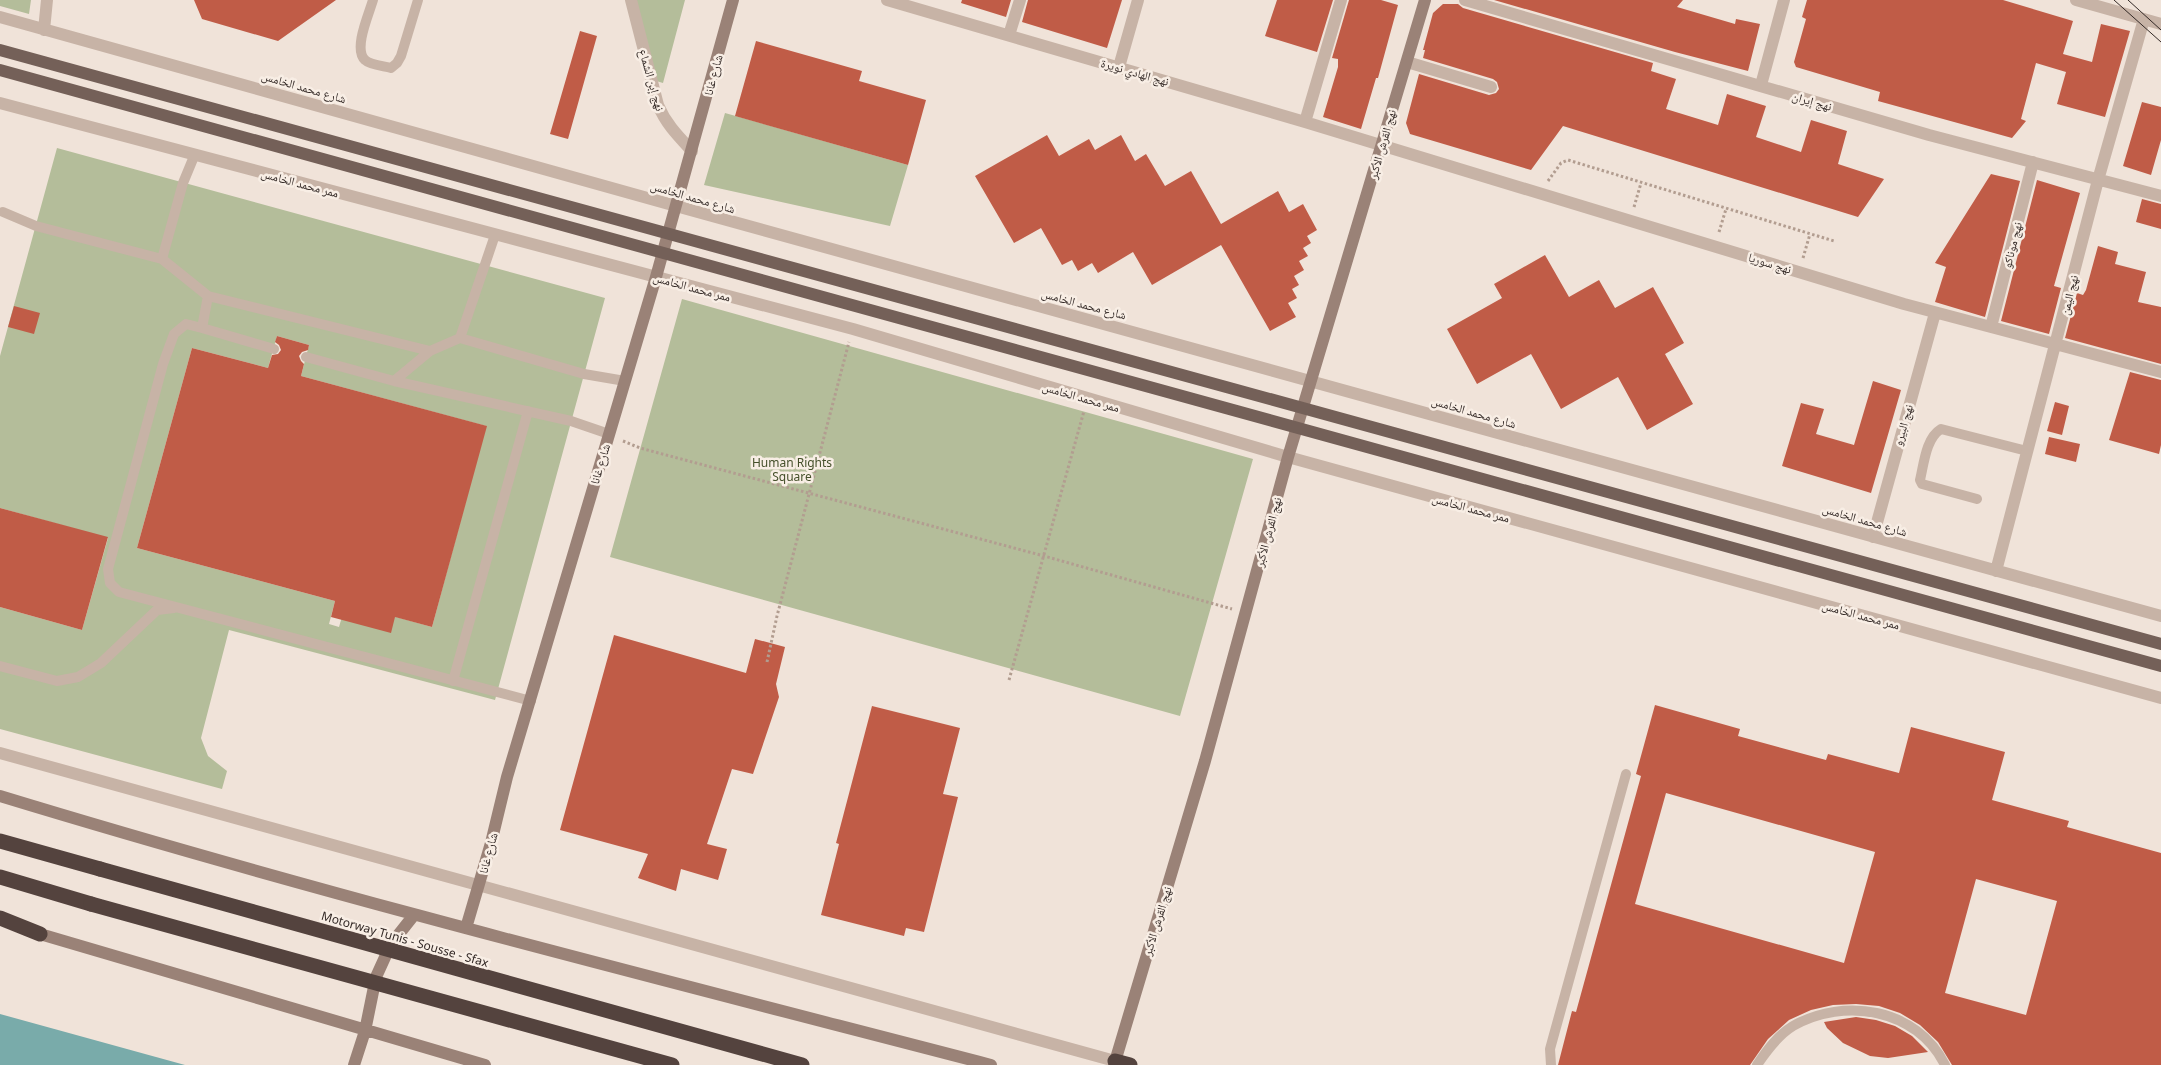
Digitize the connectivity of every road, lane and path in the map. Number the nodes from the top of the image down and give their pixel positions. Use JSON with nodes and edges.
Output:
{"nodes":[{"id":1,"x":47,"y":0,"type":"edge"},
{"id":2,"x":372,"y":0,"type":"edge"},
{"id":3,"x":418,"y":0,"type":"edge"},
{"id":4,"x":631,"y":0,"type":"edge"},
{"id":5,"x":733,"y":0,"type":"edge"},
{"id":6,"x":887,"y":0,"type":"edge"},
{"id":7,"x":1020,"y":0,"type":"edge"},
{"id":8,"x":1138,"y":0,"type":"edge"},
{"id":9,"x":1341,"y":0,"type":"edge"},
{"id":10,"x":1424,"y":0,"type":"edge"},
{"id":11,"x":1465,"y":0,"type":"edge"},
{"id":12,"x":1784,"y":0,"type":"edge"},
{"id":13,"x":2076,"y":0,"type":"edge"},
{"id":14,"x":0,"y":17,"type":"edge"},
{"id":15,"x":2144,"y":18,"type":"junction"},
{"id":16,"x":2161,"y":24,"type":"edge"},
{"id":17,"x":44,"y":30,"type":"junction"},
{"id":18,"x":1009,"y":35,"type":"junction"},
{"id":19,"x":0,"y":50,"type":"edge"},
{"id":20,"x":1407,"y":62,"type":"junction"},
{"id":21,"x":1119,"y":67,"type":"junction"},
{"id":22,"x":0,"y":70,"type":"edge"},
{"id":23,"x":1761,"y":85,"type":"junction"},
{"id":24,"x":1490,"y":87,"type":"dead end"},
{"id":25,"x":0,"y":103,"type":"edge"},
{"id":26,"x":1305,"y":122,"type":"junction"},
{"id":27,"x":1382,"y":146,"type":"junction"},
{"id":28,"x":692,"y":151,"type":"junction"},
{"id":29,"x":195,"y":154,"type":"junction"},
{"id":30,"x":2033,"y":162,"type":"junction"},
{"id":31,"x":2098,"y":180,"type":"junction"},
{"id":32,"x":1641,"y":183,"type":"junction"},
{"id":33,"x":1538,"y":193,"type":"junction"},
{"id":34,"x":2161,"y":196,"type":"edge"},
{"id":35,"x":676,"y":206,"type":"junction"},
{"id":36,"x":1726,"y":209,"type":"junction"},
{"id":37,"x":3,"y":212,"type":"dead end"},
{"id":38,"x":1629,"y":221,"type":"junction"},
{"id":39,"x":668,"y":234,"type":"junction"},
{"id":40,"x":1810,"y":234,"type":"junction"},
{"id":41,"x":495,"y":235,"type":"junction"},
{"id":42,"x":1834,"y":241,"type":"dead end"},
{"id":43,"x":1714,"y":246,"type":"junction"},
{"id":44,"x":663,"y":254,"type":"junction"},
{"id":45,"x":162,"y":259,"type":"junction"},
{"id":46,"x":1798,"y":272,"type":"junction"},
{"id":47,"x":656,"y":277,"type":"junction"},
{"id":48,"x":208,"y":296,"type":"junction"},
{"id":49,"x":1935,"y":313,"type":"junction"},
{"id":50,"x":1991,"y":327,"type":"junction"},
{"id":51,"x":202,"y":328,"type":"junction"},
{"id":52,"x":852,"y":330,"type":"junction"},
{"id":53,"x":460,"y":338,"type":"junction"},
{"id":54,"x":2056,"y":343,"type":"junction"},
{"id":55,"x":274,"y":348,"type":"dead end"},
{"id":56,"x":430,"y":351,"type":"junction"},
{"id":57,"x":306,"y":357,"type":"dead end"},
{"id":58,"x":2161,"y":372,"type":"edge"},
{"id":59,"x":394,"y":381,"type":"junction"},
{"id":60,"x":625,"y":381,"type":"junction"},
{"id":61,"x":1311,"y":381,"type":"junction"},
{"id":62,"x":1088,"y":399,"type":"junction"},
{"id":63,"x":1303,"y":408,"type":"junction"},
{"id":64,"x":528,"y":411,"type":"junction"},
{"id":65,"x":1297,"y":427,"type":"junction"},
{"id":66,"x":609,"y":434,"type":"junction"},
{"id":67,"x":2027,"y":451,"type":"junction"},
{"id":68,"x":1288,"y":457,"type":"junction"},
{"id":69,"x":809,"y":493,"type":"junction"},
{"id":70,"x":1977,"y":499,"type":"dead end"},
{"id":71,"x":1873,"y":537,"type":"junction"},
{"id":72,"x":1044,"y":556,"type":"junction"},
{"id":73,"x":1996,"y":571,"type":"junction"},
{"id":74,"x":182,"y":607,"type":"junction"},
{"id":75,"x":1246,"y":612,"type":"junction"},
{"id":76,"x":2161,"y":616,"type":"edge"},
{"id":77,"x":2161,"y":644,"type":"edge"},
{"id":78,"x":767,"y":662,"type":"dead end"},
{"id":79,"x":0,"y":666,"type":"edge"},
{"id":80,"x":2161,"y":666,"type":"edge"},
{"id":81,"x":1009,"y":680,"type":"dead end"},
{"id":82,"x":453,"y":681,"type":"junction"},
{"id":83,"x":2161,"y":698,"type":"edge"},
{"id":84,"x":531,"y":701,"type":"junction"},
{"id":85,"x":0,"y":753,"type":"edge"},
{"id":86,"x":1626,"y":774,"type":"dead end"},
{"id":87,"x":0,"y":796,"type":"edge"},
{"id":88,"x":0,"y":841,"type":"edge"},
{"id":89,"x":0,"y":877,"type":"edge"},
{"id":90,"x":479,"y":886,"type":"junction"},
{"id":91,"x":414,"y":915,"type":"junction"},
{"id":92,"x":0,"y":918,"type":"edge"},
{"id":93,"x":466,"y":928,"type":"junction"},
{"id":94,"x":40,"y":934,"type":"joint"},
{"id":95,"x":365,"y":1031,"type":"junction"},
{"id":96,"x":1115,"y":1063,"type":"edge"},
{"id":97,"x":354,"y":1065,"type":"edge"},
{"id":98,"x":485,"y":1065,"type":"edge"},
{"id":99,"x":672,"y":1065,"type":"edge"},
{"id":100,"x":802,"y":1065,"type":"edge"},
{"id":101,"x":991,"y":1065,"type":"edge"},
{"id":102,"x":1130,"y":1065,"type":"edge"},
{"id":103,"x":1551,"y":1065,"type":"edge"},
{"id":104,"x":1757,"y":1065,"type":"edge"},
{"id":105,"x":1945,"y":1065,"type":"edge"}],
"edges":[{"from":1,"to":17,"type":"street"},
{"from":2,"to":3,"type":"lane"},
{"from":4,"to":28,"type":"street","name":"نهج إبن الشماع"},
{"from":5,"to":28,"type":"main road","name":"شارع غانا"},
{"from":6,"to":18,"type":"street","name":"نهج الهادي نويرة"},
{"from":7,"to":18,"type":"street"},
{"from":8,"to":21,"type":"street"},
{"from":9,"to":26,"type":"street"},
{"from":10,"to":20,"type":"main road","name":"نهج القرش الأكبر"},
{"from":11,"to":23,"type":"street","name":"نهج إيران"},
{"from":12,"to":23,"type":"street"},
{"from":13,"to":15,"type":"street"},
{"from":14,"to":17,"type":"street","name":"شارع محمد الخامس"},
{"from":15,"to":16,"type":"street"},
{"from":15,"to":31,"type":"street","name":"نهج اليمن"},
{"from":17,"to":35,"type":"street","name":"شارع محمد الخامس"},
{"from":18,"to":21,"type":"street","name":"نهج الهادي نويرة"},
{"from":19,"to":39,"type":"main road"},
{"from":20,"to":24,"type":"street"},
{"from":20,"to":27,"type":"main road","name":"نهج القرش الأكبر"},
{"from":21,"to":26,"type":"street","name":"نهج الهادي نويرة"},
{"from":22,"to":44,"type":"main road"},
{"from":23,"to":30,"type":"street","name":"نهج إيران"},
{"from":25,"to":29,"type":"street","name":"ممر محمد الخامس"},
{"from":26,"to":27,"type":"street","name":"نهج الهادي نويرة"},
{"from":27,"to":33,"type":"street","name":"نهج سوريا"},
{"from":27,"to":61,"type":"main road","name":"نهج القرش الأكبر"},
{"from":28,"to":35,"type":"main road","name":"شارع غانا"},
{"from":29,"to":41,"type":"street","name":"ممر محمد الخامس"},
{"from":29,"to":45,"type":"lane"},
{"from":30,"to":31,"type":"street","name":"نهج إيران"},
{"from":30,"to":50,"type":"street","name":"نهج موناكو"},
{"from":31,"to":34,"type":"street","name":"نهج إيران"},
{"from":31,"to":54,"type":"street","name":"نهج اليمن"},
{"from":32,"to":33,"type":"path"},
{"from":32,"to":36,"type":"path"},
{"from":32,"to":38,"type":"path"},
{"from":33,"to":38,"type":"street","name":"نهج سوريا"},
{"from":35,"to":39,"type":"main road","name":"شارع غانا"},
{"from":35,"to":61,"type":"street","name":"شارع محمد الخامس"},
{"from":36,"to":40,"type":"path"},
{"from":36,"to":43,"type":"path"},
{"from":37,"to":45,"type":"lane"},
{"from":38,"to":43,"type":"street","name":"نهج سوريا"},
{"from":39,"to":44,"type":"main road","name":"شارع غانا"},
{"from":39,"to":63,"type":"main road"},
{"from":40,"to":42,"type":"path"},
{"from":40,"to":46,"type":"path"},
{"from":41,"to":47,"type":"street","name":"ممر محمد الخامس"},
{"from":41,"to":53,"type":"lane"},
{"from":43,"to":46,"type":"street","name":"نهج سوريا"},
{"from":44,"to":47,"type":"main road","name":"شارع غانا"},
{"from":44,"to":65,"type":"main road"},
{"from":45,"to":48,"type":"lane"},
{"from":46,"to":49,"type":"street","name":"نهج سوريا"},
{"from":47,"to":52,"type":"street","name":"ممر محمد الخامس"},
{"from":47,"to":60,"type":"main road","name":"شارع غانا"},
{"from":48,"to":51,"type":"lane"},
{"from":48,"to":56,"type":"lane"},
{"from":49,"to":50,"type":"street","name":"نهج سوريا"},
{"from":49,"to":71,"type":"street","name":"نهج البيرو"},
{"from":50,"to":54,"type":"street","name":"نهج سوريا"},
{"from":51,"to":55,"type":"lane"},
{"from":51,"to":74,"type":"lane"},
{"from":52,"to":62,"type":"street","name":"ممر محمد الخامس"},
{"from":52,"to":69,"type":"path"},
{"from":53,"to":56,"type":"lane"},
{"from":53,"to":60,"type":"lane"},
{"from":54,"to":58,"type":"street","name":"نهج سوريا"},
{"from":54,"to":67,"type":"street","name":"نهج اليمن"},
{"from":56,"to":59,"type":"lane"},
{"from":57,"to":59,"type":"lane"},
{"from":59,"to":64,"type":"lane"},
{"from":60,"to":66,"type":"main road","name":"شارع غانا"},
{"from":61,"to":63,"type":"main road","name":"نهج القرش الأكبر"},
{"from":61,"to":71,"type":"street","name":"شارع محمد الخامس"},
{"from":62,"to":68,"type":"street","name":"ممر محمد الخامس"},
{"from":62,"to":72,"type":"path"},
{"from":63,"to":65,"type":"main road","name":"نهج القرش الأكبر"},
{"from":63,"to":77,"type":"main road"},
{"from":64,"to":66,"type":"lane"},
{"from":64,"to":82,"type":"lane"},
{"from":65,"to":68,"type":"main road","name":"نهج القرش الأكبر"},
{"from":65,"to":80,"type":"main road"},
{"from":66,"to":69,"type":"path"},
{"from":66,"to":84,"type":"main road","name":"شارع غانا"},
{"from":67,"to":70,"type":"lane"},
{"from":67,"to":73,"type":"street","name":"نهج اليمن"},
{"from":68,"to":75,"type":"main road","name":"نهج القرش الأكبر"},
{"from":68,"to":83,"type":"street","name":"ممر محمد الخامس"},
{"from":69,"to":72,"type":"path"},
{"from":69,"to":78,"type":"path"},
{"from":71,"to":73,"type":"street","name":"شارع محمد الخامس"},
{"from":72,"to":75,"type":"path"},
{"from":72,"to":81,"type":"path"},
{"from":73,"to":76,"type":"street","name":"شارع محمد الخامس"},
{"from":74,"to":79,"type":"lane"},
{"from":74,"to":82,"type":"lane"},
{"from":75,"to":96,"type":"main road","name":"نهج القرش الأكبر"},
{"from":82,"to":84,"type":"lane"},
{"from":84,"to":90,"type":"main road","name":"شارع غانا"},
{"from":85,"to":90,"type":"street"},
{"from":86,"to":103,"type":"lane"},
{"from":87,"to":91,"type":"main road"},
{"from":88,"to":100,"type":"highway","name":"Motorway Tunis - Sousse - Sfax","bridge":true},
{"from":89,"to":99,"type":"highway","bridge":true},
{"from":90,"to":93,"type":"main road","name":"شارع غانا"},
{"from":90,"to":96,"type":"street"},
{"from":91,"to":93,"type":"main road"},
{"from":91,"to":95,"type":"main road"},
{"from":92,"to":94,"type":"highway"},
{"from":93,"to":101,"type":"main road"},
{"from":94,"to":95,"type":"main road"},
{"from":95,"to":97,"type":"main road"},
{"from":95,"to":98,"type":"main road"},
{"from":96,"to":102,"type":"highway"},
{"from":104,"to":105,"type":"lane"}]}
